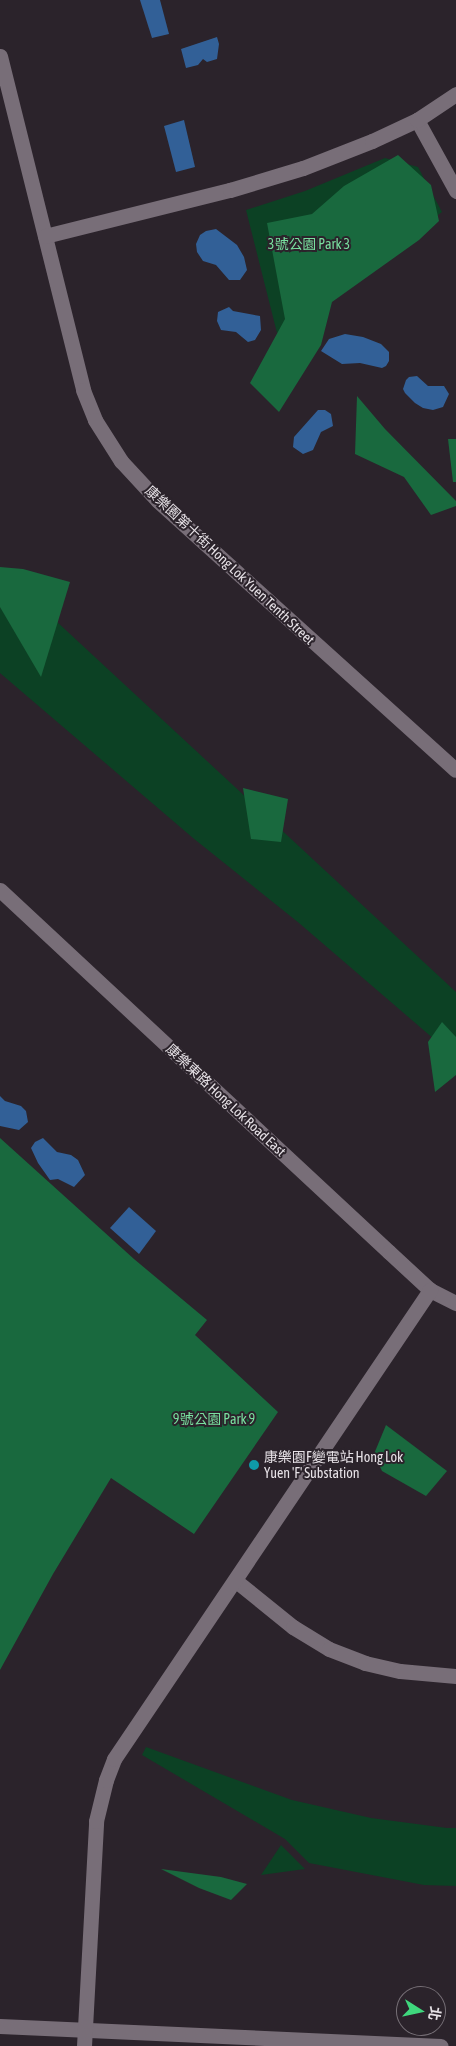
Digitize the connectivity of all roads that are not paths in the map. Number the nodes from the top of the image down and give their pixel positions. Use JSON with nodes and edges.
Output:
{"nodes":[{"id":1,"x":0,"y":56,"type":"edge"},
{"id":2,"x":456,"y":94,"type":"edge"},
{"id":3,"x":417,"y":120,"type":"junction"},
{"id":4,"x":456,"y":191,"type":"edge"},
{"id":5,"x":45,"y":236,"type":"junction"},
{"id":6,"x":456,"y":770,"type":"edge"},
{"id":7,"x":0,"y":890,"type":"edge"},
{"id":8,"x":430,"y":1290,"type":"junction"},
{"id":9,"x":456,"y":1303,"type":"edge"},
{"id":10,"x":236,"y":1581,"type":"junction"},
{"id":11,"x":456,"y":1676,"type":"edge"},
{"id":12,"x":0,"y":2026,"type":"edge"},
{"id":13,"x":85,"y":2029,"type":"junction"},
{"id":14,"x":84,"y":2046,"type":"edge"},
{"id":15,"x":441,"y":2046,"type":"edge"}],
"edges":[{"from":1,"to":5,"type":"street","name":"康樂園第十街 Hong Lok Yuen Tenth Street"},
{"from":2,"to":3,"type":"street"},
{"from":3,"to":4,"type":"street"},
{"from":3,"to":5,"type":"street"},
{"from":5,"to":6,"type":"street","name":"康樂園第十街 Hong Lok Yuen Tenth Street"},
{"from":7,"to":8,"type":"street","name":"康樂東路 Hong Lok Road East"},
{"from":8,"to":9,"type":"street","name":"康樂東路 Hong Lok Road East"},
{"from":8,"to":10,"type":"street"},
{"from":10,"to":11,"type":"street"},
{"from":10,"to":13,"type":"street"},
{"from":12,"to":13,"type":"street"},
{"from":13,"to":14,"type":"street"},
{"from":13,"to":15,"type":"street"}]}
